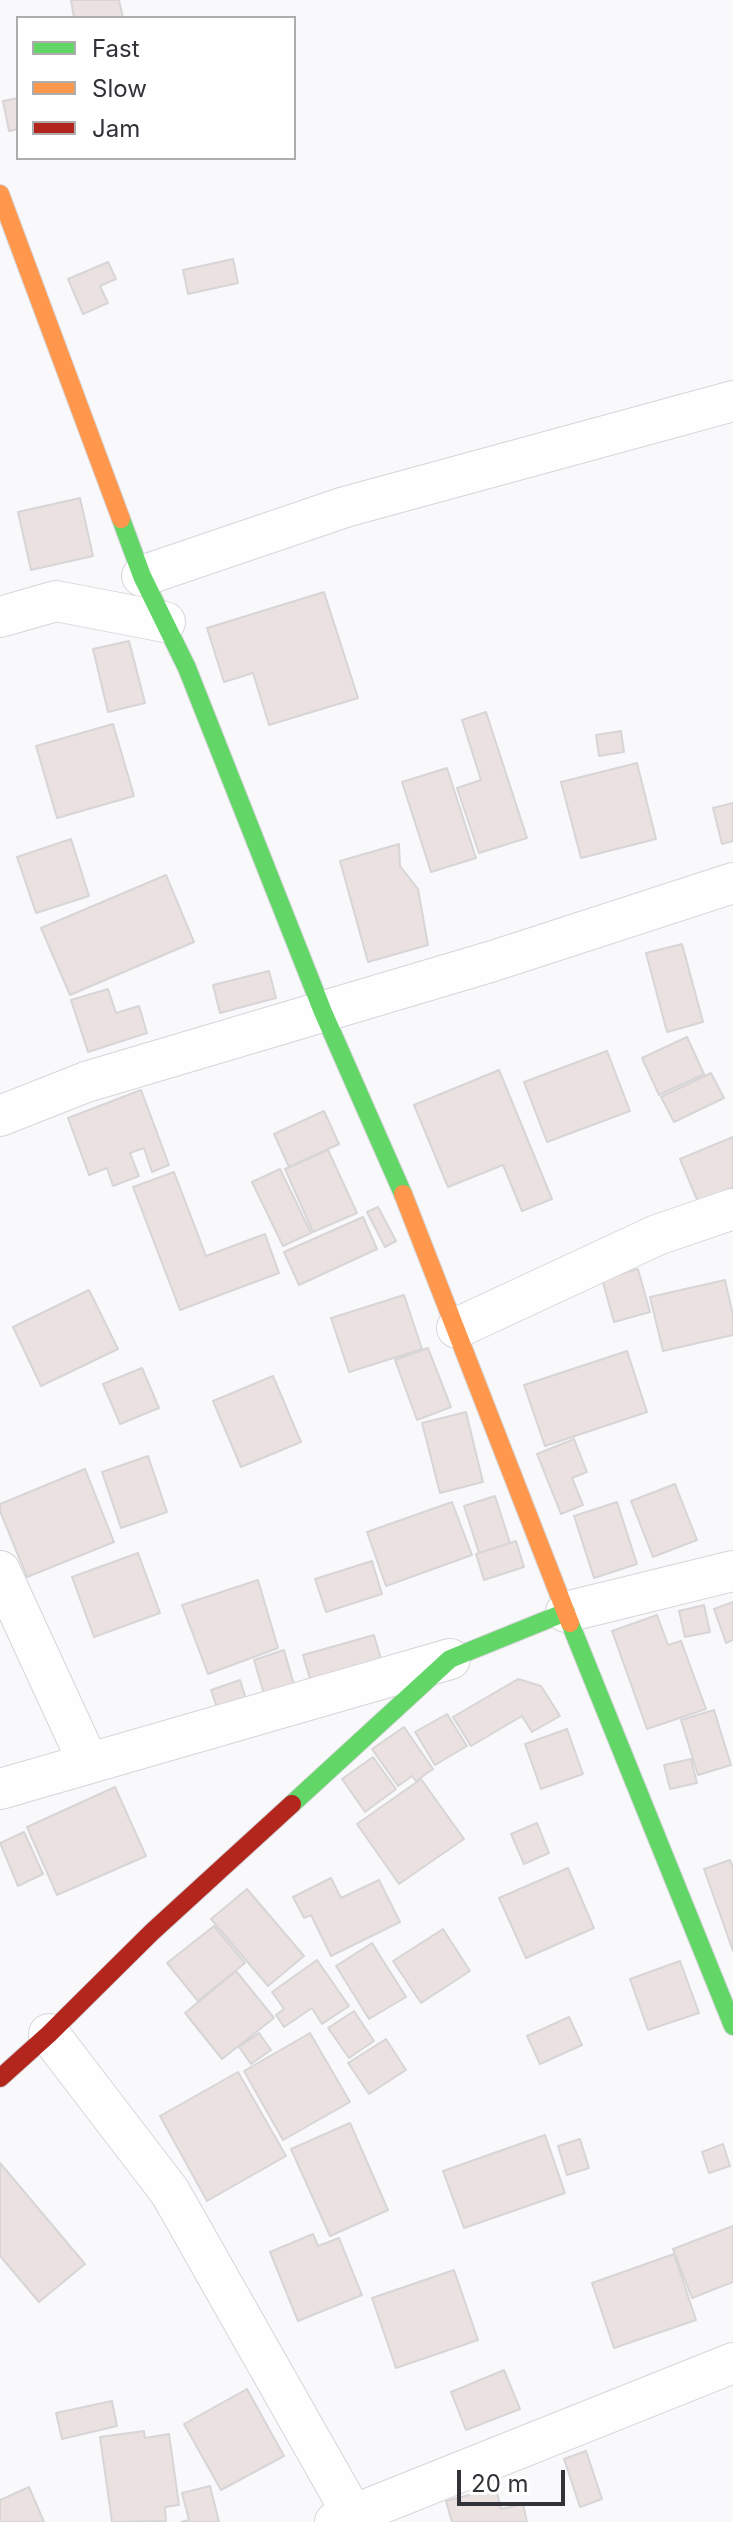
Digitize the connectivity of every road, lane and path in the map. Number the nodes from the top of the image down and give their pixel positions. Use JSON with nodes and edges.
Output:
{"nodes":[{"id":1,"x":0,"y":194,"type":"edge"},
{"id":2,"x":733,"y":401,"type":"edge"},
{"id":3,"x":142,"y":576,"type":"junction"},
{"id":4,"x":0,"y":617,"type":"edge"},
{"id":5,"x":165,"y":622,"type":"junction"},
{"id":6,"x":733,"y":883,"type":"edge"},
{"id":7,"x":323,"y":1012,"type":"junction"},
{"id":8,"x":0,"y":1116,"type":"edge"},
{"id":9,"x":733,"y":1209,"type":"edge"},
{"id":10,"x":457,"y":1328,"type":"junction"},
{"id":11,"x":0,"y":1571,"type":"edge"},
{"id":12,"x":733,"y":1571,"type":"edge"},
{"id":13,"x":566,"y":1612,"type":"junction"},
{"id":14,"x":450,"y":1659,"type":"junction"},
{"id":15,"x":88,"y":1762,"type":"junction"},
{"id":16,"x":0,"y":1789,"type":"edge"},
{"id":17,"x":733,"y":2026,"type":"edge"},
{"id":18,"x":49,"y":2034,"type":"junction"},
{"id":19,"x":0,"y":2078,"type":"edge"},
{"id":20,"x":733,"y":2363,"type":"edge"},
{"id":21,"x":348,"y":2520,"type":"edge"}],
"edges":[{"from":1,"to":3,"type":"street"},
{"from":2,"to":3,"type":"street"},
{"from":3,"to":5,"type":"street"},
{"from":4,"to":5,"type":"street"},
{"from":5,"to":7,"type":"street"},
{"from":6,"to":7,"type":"street"},
{"from":7,"to":8,"type":"street"},
{"from":7,"to":10,"type":"street"},
{"from":9,"to":10,"type":"street"},
{"from":10,"to":13,"type":"street"},
{"from":11,"to":15,"type":"street"},
{"from":12,"to":13,"type":"street"},
{"from":13,"to":14,"type":"street"},
{"from":13,"to":17,"type":"street"},
{"from":14,"to":15,"type":"street"},
{"from":14,"to":18,"type":"street"},
{"from":15,"to":16,"type":"street"},
{"from":18,"to":19,"type":"street"},
{"from":18,"to":21,"type":"street"},
{"from":20,"to":21,"type":"street"}]}
